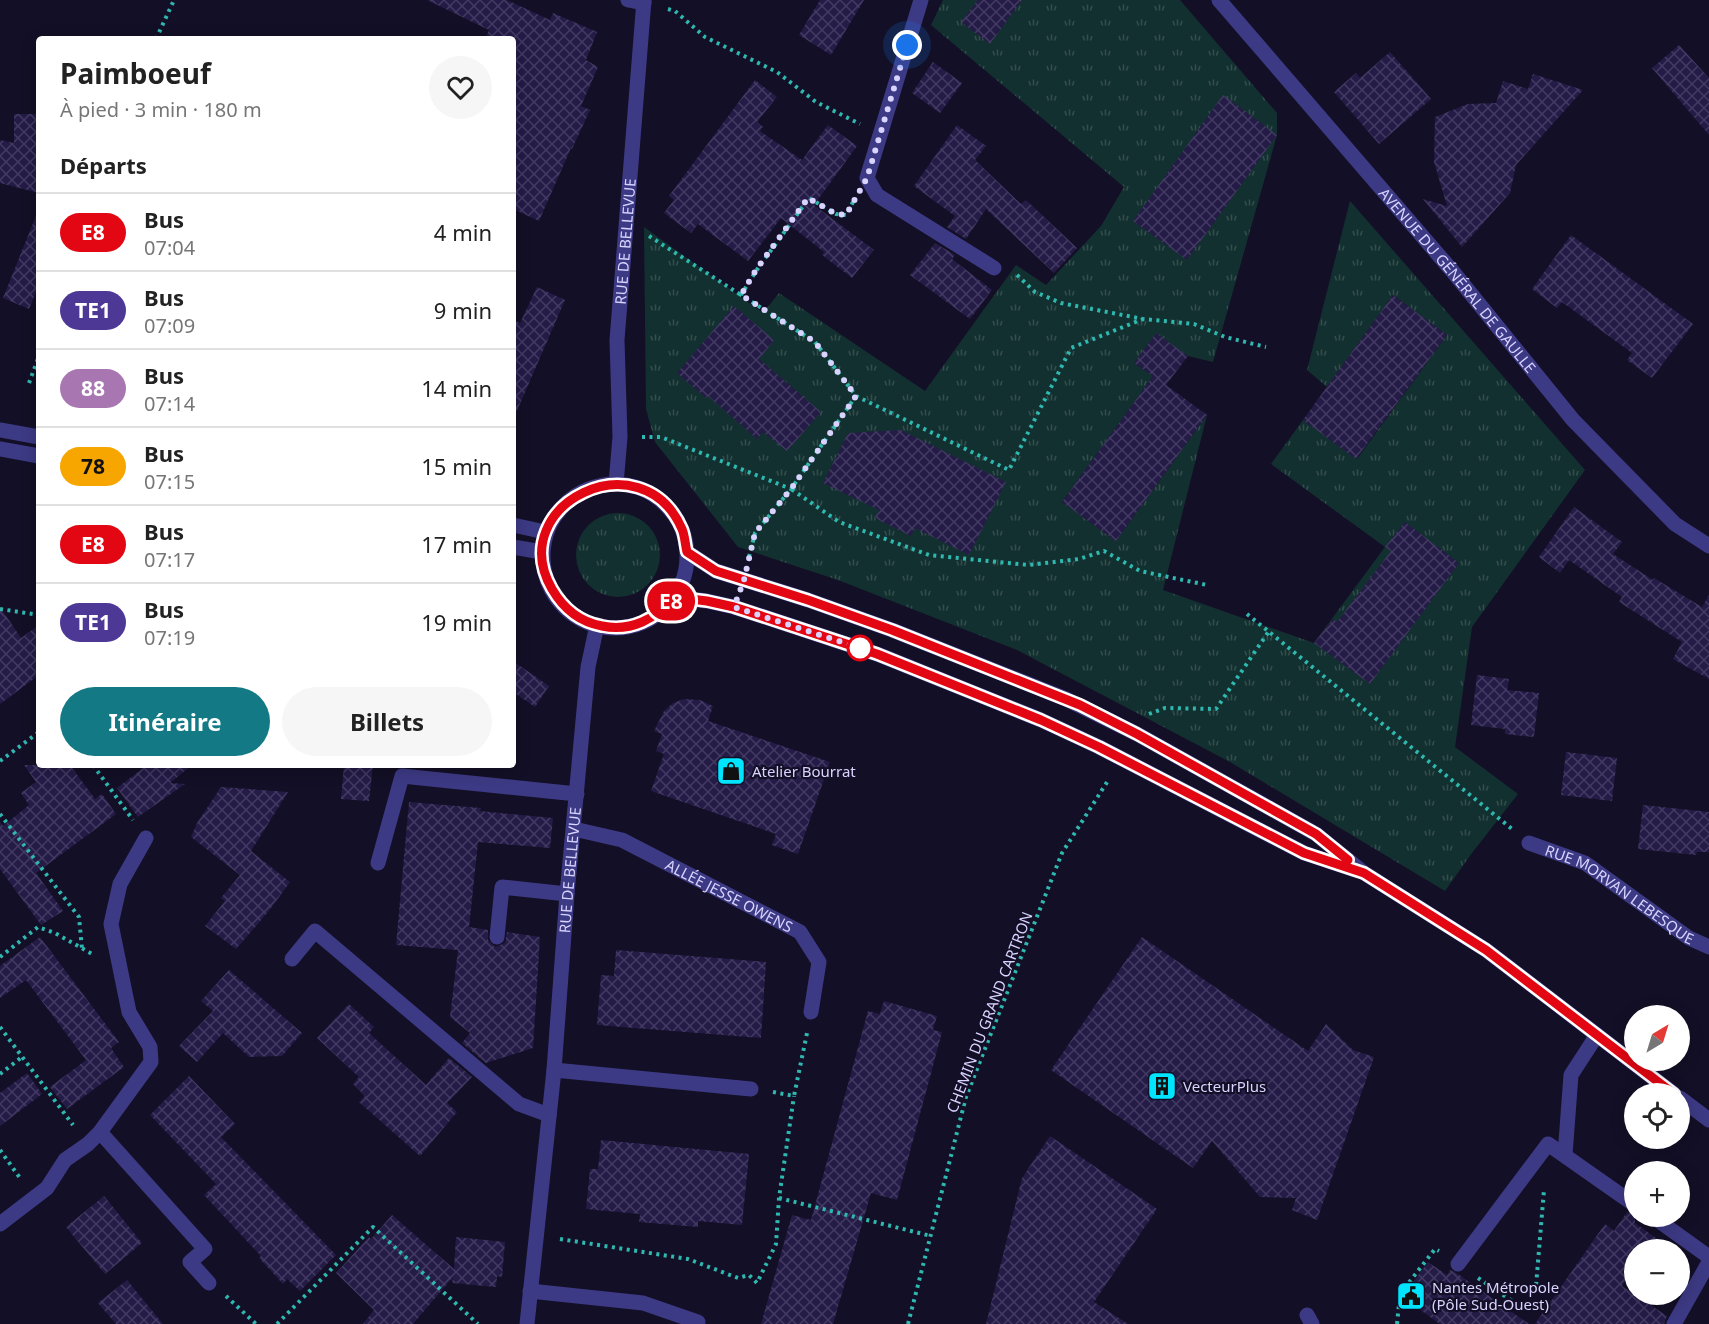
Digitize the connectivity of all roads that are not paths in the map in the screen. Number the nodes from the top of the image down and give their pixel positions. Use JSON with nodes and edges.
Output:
{"nodes":[{"id":1,"x":921,"y":0,"type":"edge"},
{"id":2,"x":1219,"y":0,"type":"edge"},
{"id":3,"x":639,"y":1,"type":"edge"},
{"id":4,"x":994,"y":268,"type":"dead end"},
{"id":5,"x":0,"y":430,"type":"edge"},
{"id":6,"x":36,"y":436,"type":"edge"},
{"id":7,"x":0,"y":449,"type":"edge"},
{"id":8,"x":36,"y":455,"type":"edge"},
{"id":9,"x":616,"y":484,"type":"junction"},
{"id":10,"x":516,"y":526,"type":"edge"},
{"id":11,"x":545,"y":532,"type":"junction"},
{"id":12,"x":1709,"y":546,"type":"edge"},
{"id":13,"x":516,"y":548,"type":"edge"},
{"id":14,"x":542,"y":552,"type":"junction"},
{"id":15,"x":687,"y":552,"type":"junction"},
{"id":16,"x":674,"y":597,"type":"junction"},
{"id":17,"x":597,"y":625,"type":"junction"},
{"id":18,"x":577,"y":794,"type":"junction"},
{"id":19,"x":574,"y":829,"type":"junction"},
{"id":20,"x":146,"y":838,"type":"road end"},
{"id":21,"x":1529,"y":843,"type":"road end"},
{"id":22,"x":378,"y":863,"type":"dead end"},
{"id":23,"x":1364,"y":873,"type":"junction"},
{"id":24,"x":567,"y":894,"type":"junction"},
{"id":25,"x":497,"y":937,"type":"dead end"},
{"id":26,"x":1709,"y":947,"type":"edge"},
{"id":27,"x":292,"y":959,"type":"dead end"},
{"id":28,"x":811,"y":1012,"type":"road end"},
{"id":29,"x":1597,"y":1035,"type":"junction"},
{"id":30,"x":554,"y":1070,"type":"junction"},
{"id":31,"x":1660,"y":1083,"type":"edge"},
{"id":32,"x":751,"y":1089,"type":"road end"},
{"id":33,"x":1690,"y":1106,"type":"edge"},
{"id":34,"x":549,"y":1115,"type":"junction"},
{"id":35,"x":1709,"y":1120,"type":"edge"},
{"id":36,"x":100,"y":1131,"type":"junction"},
{"id":37,"x":1565,"y":1155,"type":"junction"},
{"id":38,"x":1624,"y":1197,"type":"edge"},
{"id":39,"x":0,"y":1224,"type":"edge"},
{"id":40,"x":1667,"y":1227,"type":"edge"},
{"id":41,"x":1709,"y":1257,"type":"edge"},
{"id":42,"x":1709,"y":1262,"type":"edge"},
{"id":43,"x":1458,"y":1264,"type":"dead end"},
{"id":44,"x":209,"y":1283,"type":"road end"},
{"id":45,"x":530,"y":1291,"type":"junction"},
{"id":46,"x":698,"y":1322,"type":"dead end"},
{"id":47,"x":527,"y":1324,"type":"edge"},
{"id":48,"x":1674,"y":1324,"type":"edge"}],
"edges":[{"from":1,"to":4,"type":"street"},
{"from":2,"to":12,"type":"street","name":"AVENUE DU GÉNÉRAL DE GAULLE"},
{"from":3,"to":9,"type":"street","name":"RUE DE BELLEVUE"},
{"from":5,"to":6,"type":"street"},
{"from":7,"to":8,"type":"street"},
{"from":9,"to":11,"type":"street"},
{"from":9,"to":15,"type":"street"},
{"from":10,"to":11,"type":"street"},
{"from":11,"to":14,"type":"street"},
{"from":13,"to":14,"type":"street"},
{"from":14,"to":17,"type":"street"},
{"from":15,"to":16,"type":"street"},
{"from":15,"to":23,"type":"street"},
{"from":16,"to":17,"type":"street"},
{"from":16,"to":23,"type":"street"},
{"from":17,"to":18,"type":"street","name":"RUE DE BELLEVUE"},
{"from":18,"to":19,"type":"street","name":"RUE DE BELLEVUE"},
{"from":18,"to":22,"type":"street"},
{"from":19,"to":24,"type":"street","name":"RUE DE BELLEVUE"},
{"from":19,"to":28,"type":"street","name":"ALLÉE JESSE OWENS"},
{"from":20,"to":36,"type":"street"},
{"from":21,"to":26,"type":"street","name":"RUE MORVAN LEBESQUE"},
{"from":23,"to":29,"type":"street"},
{"from":24,"to":25,"type":"street"},
{"from":24,"to":30,"type":"street","name":"RUE DE BELLEVUE"},
{"from":27,"to":34,"type":"street"},
{"from":29,"to":31,"type":"street"},
{"from":29,"to":37,"type":"street"},
{"from":30,"to":32,"type":"street"},
{"from":30,"to":34,"type":"street","name":"RUE DE BELLEVUE"},
{"from":33,"to":35,"type":"street"},
{"from":34,"to":45,"type":"street","name":"RUE DE BELLEVUE"},
{"from":36,"to":39,"type":"street"},
{"from":36,"to":44,"type":"street"},
{"from":37,"to":38,"type":"street"},
{"from":37,"to":43,"type":"street"},
{"from":40,"to":41,"type":"street"},
{"from":42,"to":48,"type":"street"},
{"from":45,"to":46,"type":"street"},
{"from":45,"to":47,"type":"street","name":"RUE DE BELLEVUE"}]}
